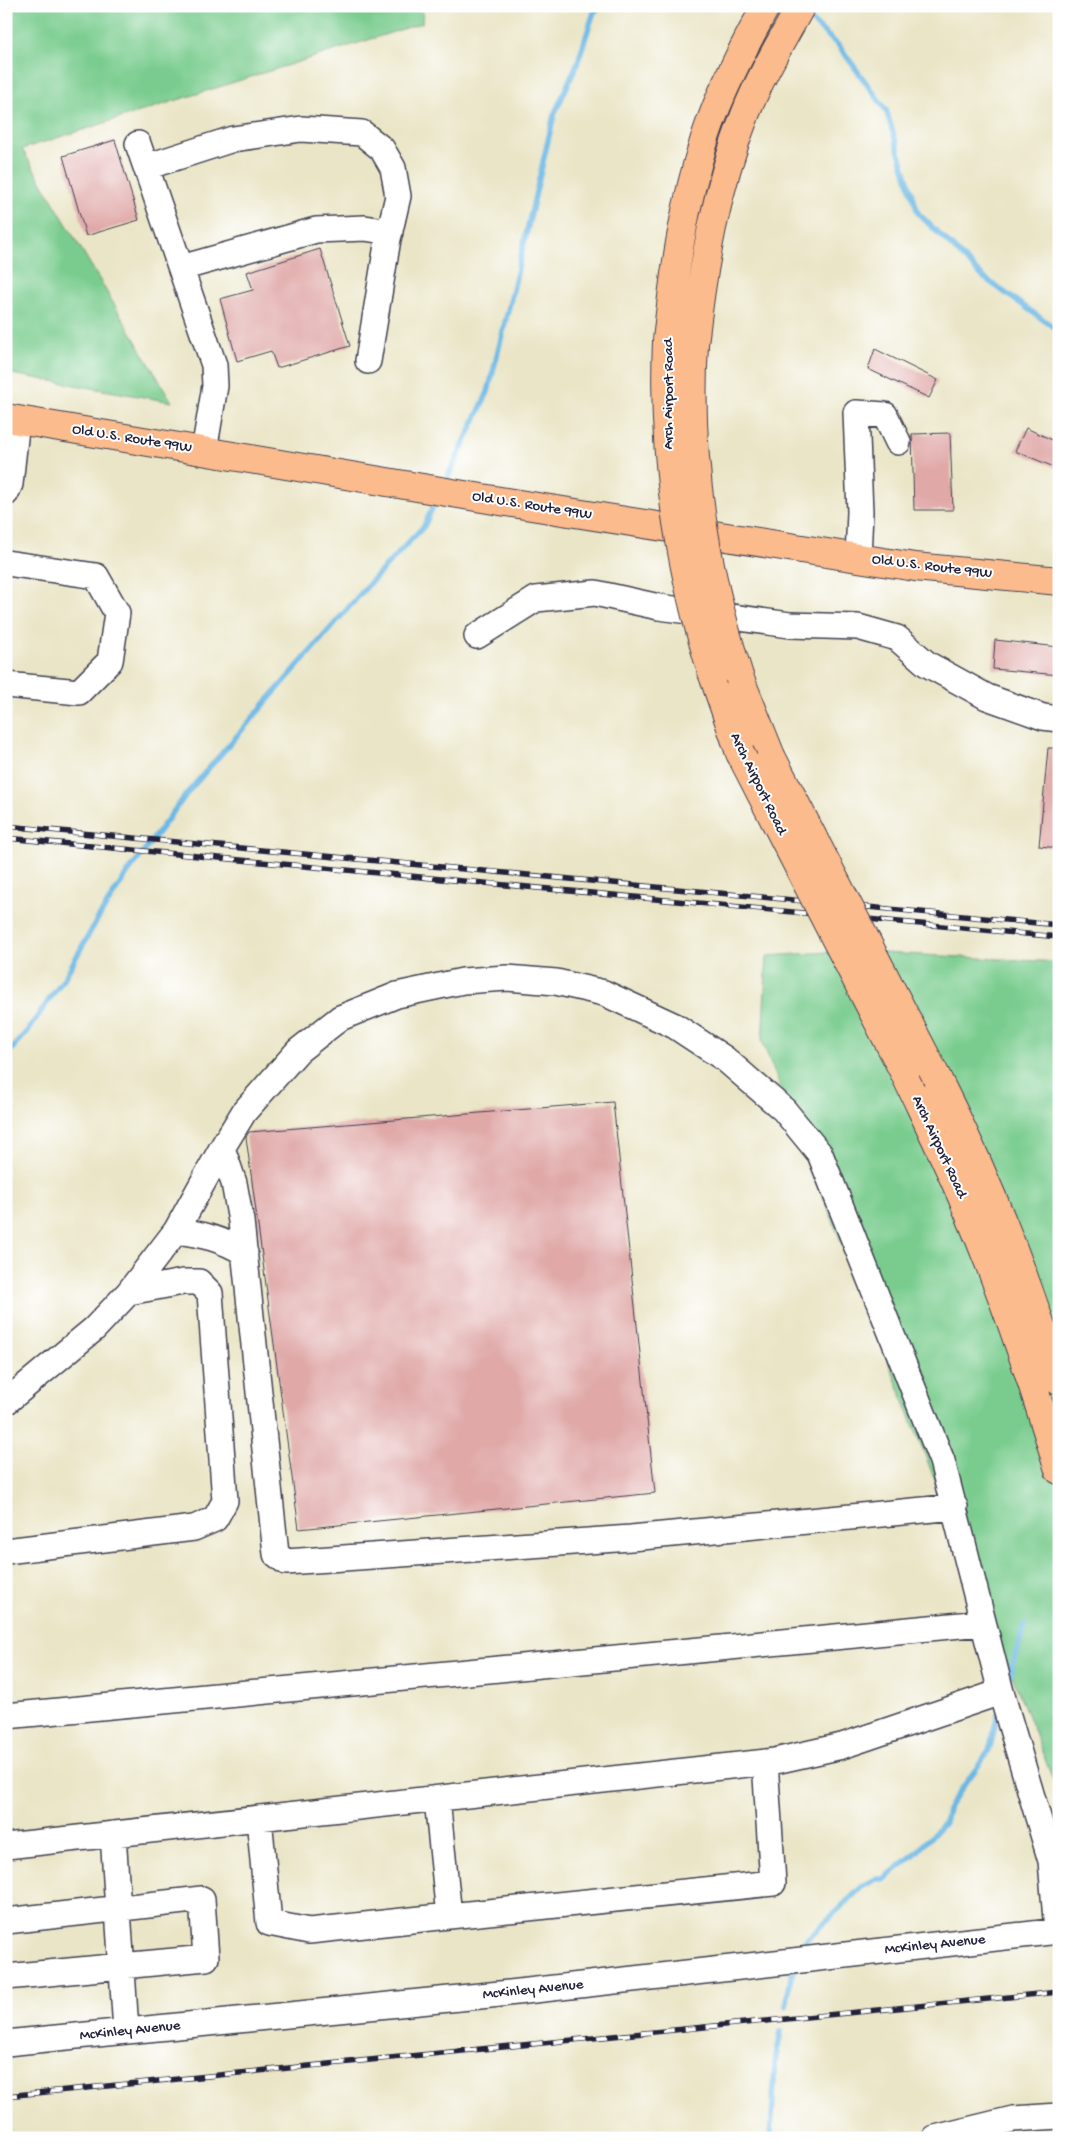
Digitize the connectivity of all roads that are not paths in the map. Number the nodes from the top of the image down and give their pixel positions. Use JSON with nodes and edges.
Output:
{"nodes":[{"id":1,"x":766,"y":6,"type":"edge"},
{"id":2,"x":801,"y":6,"type":"edge"},
{"id":3,"x":390,"y":232,"type":"junction"},
{"id":4,"x":181,"y":268,"type":"junction"},
{"id":5,"x":368,"y":361,"type":"dead end"},
{"id":6,"x":12,"y":419,"type":"edge"},
{"id":7,"x":898,"y":442,"type":"dead end"},
{"id":8,"x":204,"y":451,"type":"junction"},
{"id":9,"x":6,"y":492,"type":"edge"},
{"id":10,"x":858,"y":558,"type":"junction"},
{"id":11,"x":6,"y":564,"type":"edge"},
{"id":12,"x":1059,"y":581,"type":"edge"},
{"id":13,"x":477,"y":636,"type":"dead end"},
{"id":14,"x":726,"y":677,"type":"junction"},
{"id":15,"x":6,"y":685,"type":"edge"},
{"id":16,"x":1059,"y":719,"type":"edge"},
{"id":17,"x":222,"y":1148,"type":"junction"},
{"id":18,"x":176,"y":1231,"type":"junction"},
{"id":19,"x":245,"y":1253,"type":"junction"},
{"id":20,"x":129,"y":1292,"type":"junction"},
{"id":21,"x":1059,"y":1381,"type":"edge"},
{"id":22,"x":6,"y":1402,"type":"edge"},
{"id":23,"x":1059,"y":1470,"type":"edge"},
{"id":24,"x":955,"y":1506,"type":"junction"},
{"id":25,"x":6,"y":1551,"type":"edge"},
{"id":26,"x":982,"y":1623,"type":"junction"},
{"id":27,"x":1001,"y":1692,"type":"junction"},
{"id":28,"x":6,"y":1716,"type":"edge"},
{"id":29,"x":765,"y":1762,"type":"junction"},
{"id":30,"x":436,"y":1799,"type":"junction"},
{"id":31,"x":259,"y":1818,"type":"junction"},
{"id":32,"x":113,"y":1834,"type":"junction"},
{"id":33,"x":6,"y":1846,"type":"edge"},
{"id":34,"x":118,"y":1908,"type":"junction"},
{"id":35,"x":449,"y":1916,"type":"junction"},
{"id":36,"x":6,"y":1920,"type":"edge"},
{"id":37,"x":1058,"y":1931,"type":"edge"},
{"id":38,"x":122,"y":1966,"type":"junction"},
{"id":39,"x":6,"y":1977,"type":"edge"},
{"id":40,"x":126,"y":2031,"type":"junction"},
{"id":41,"x":6,"y":2043,"type":"edge"},
{"id":42,"x":1059,"y":2116,"type":"edge"},
{"id":43,"x":935,"y":2138,"type":"edge"}],
"edges":[{"from":1,"to":14,"type":"main road","name":"Arch Airport Road","bridge":true},
{"from":2,"to":14,"type":"main road","name":"Arch Airport Road","bridge":true},
{"from":3,"to":4,"type":"street"},
{"from":3,"to":4,"type":"street"},
{"from":3,"to":5,"type":"street"},
{"from":4,"to":8,"type":"street"},
{"from":6,"to":8,"type":"main road","name":"Old U.S. Route 99W"},
{"from":6,"to":9,"type":"street"},
{"from":7,"to":10,"type":"street"},
{"from":8,"to":10,"type":"main road","name":"Old U.S. Route 99W"},
{"from":10,"to":12,"type":"main road","name":"Old U.S. Route 99W"},
{"from":11,"to":15,"type":"street"},
{"from":13,"to":16,"type":"street"},
{"from":14,"to":21,"type":"main road","name":"Arch Airport Road","bridge":true},
{"from":14,"to":23,"type":"main road","name":"Arch Airport Road","bridge":true},
{"from":17,"to":18,"type":"street"},
{"from":17,"to":19,"type":"street"},
{"from":17,"to":24,"type":"street"},
{"from":18,"to":19,"type":"street"},
{"from":18,"to":20,"type":"street"},
{"from":19,"to":24,"type":"street"},
{"from":20,"to":22,"type":"street"},
{"from":20,"to":25,"type":"street"},
{"from":24,"to":26,"type":"street"},
{"from":26,"to":27,"type":"street"},
{"from":26,"to":28,"type":"street"},
{"from":27,"to":29,"type":"street"},
{"from":27,"to":37,"type":"street"},
{"from":29,"to":30,"type":"street"},
{"from":29,"to":35,"type":"street"},
{"from":30,"to":31,"type":"street"},
{"from":30,"to":35,"type":"street"},
{"from":31,"to":32,"type":"street"},
{"from":31,"to":35,"type":"street"},
{"from":32,"to":33,"type":"street"},
{"from":32,"to":34,"type":"street"},
{"from":34,"to":36,"type":"street"},
{"from":34,"to":38,"type":"street"},
{"from":34,"to":38,"type":"street"},
{"from":37,"to":40,"type":"street","name":"McKinley Avenue"},
{"from":38,"to":39,"type":"street"},
{"from":38,"to":40,"type":"street"},
{"from":40,"to":41,"type":"street","name":"McKinley Avenue"},
{"from":42,"to":43,"type":"street"}]}
